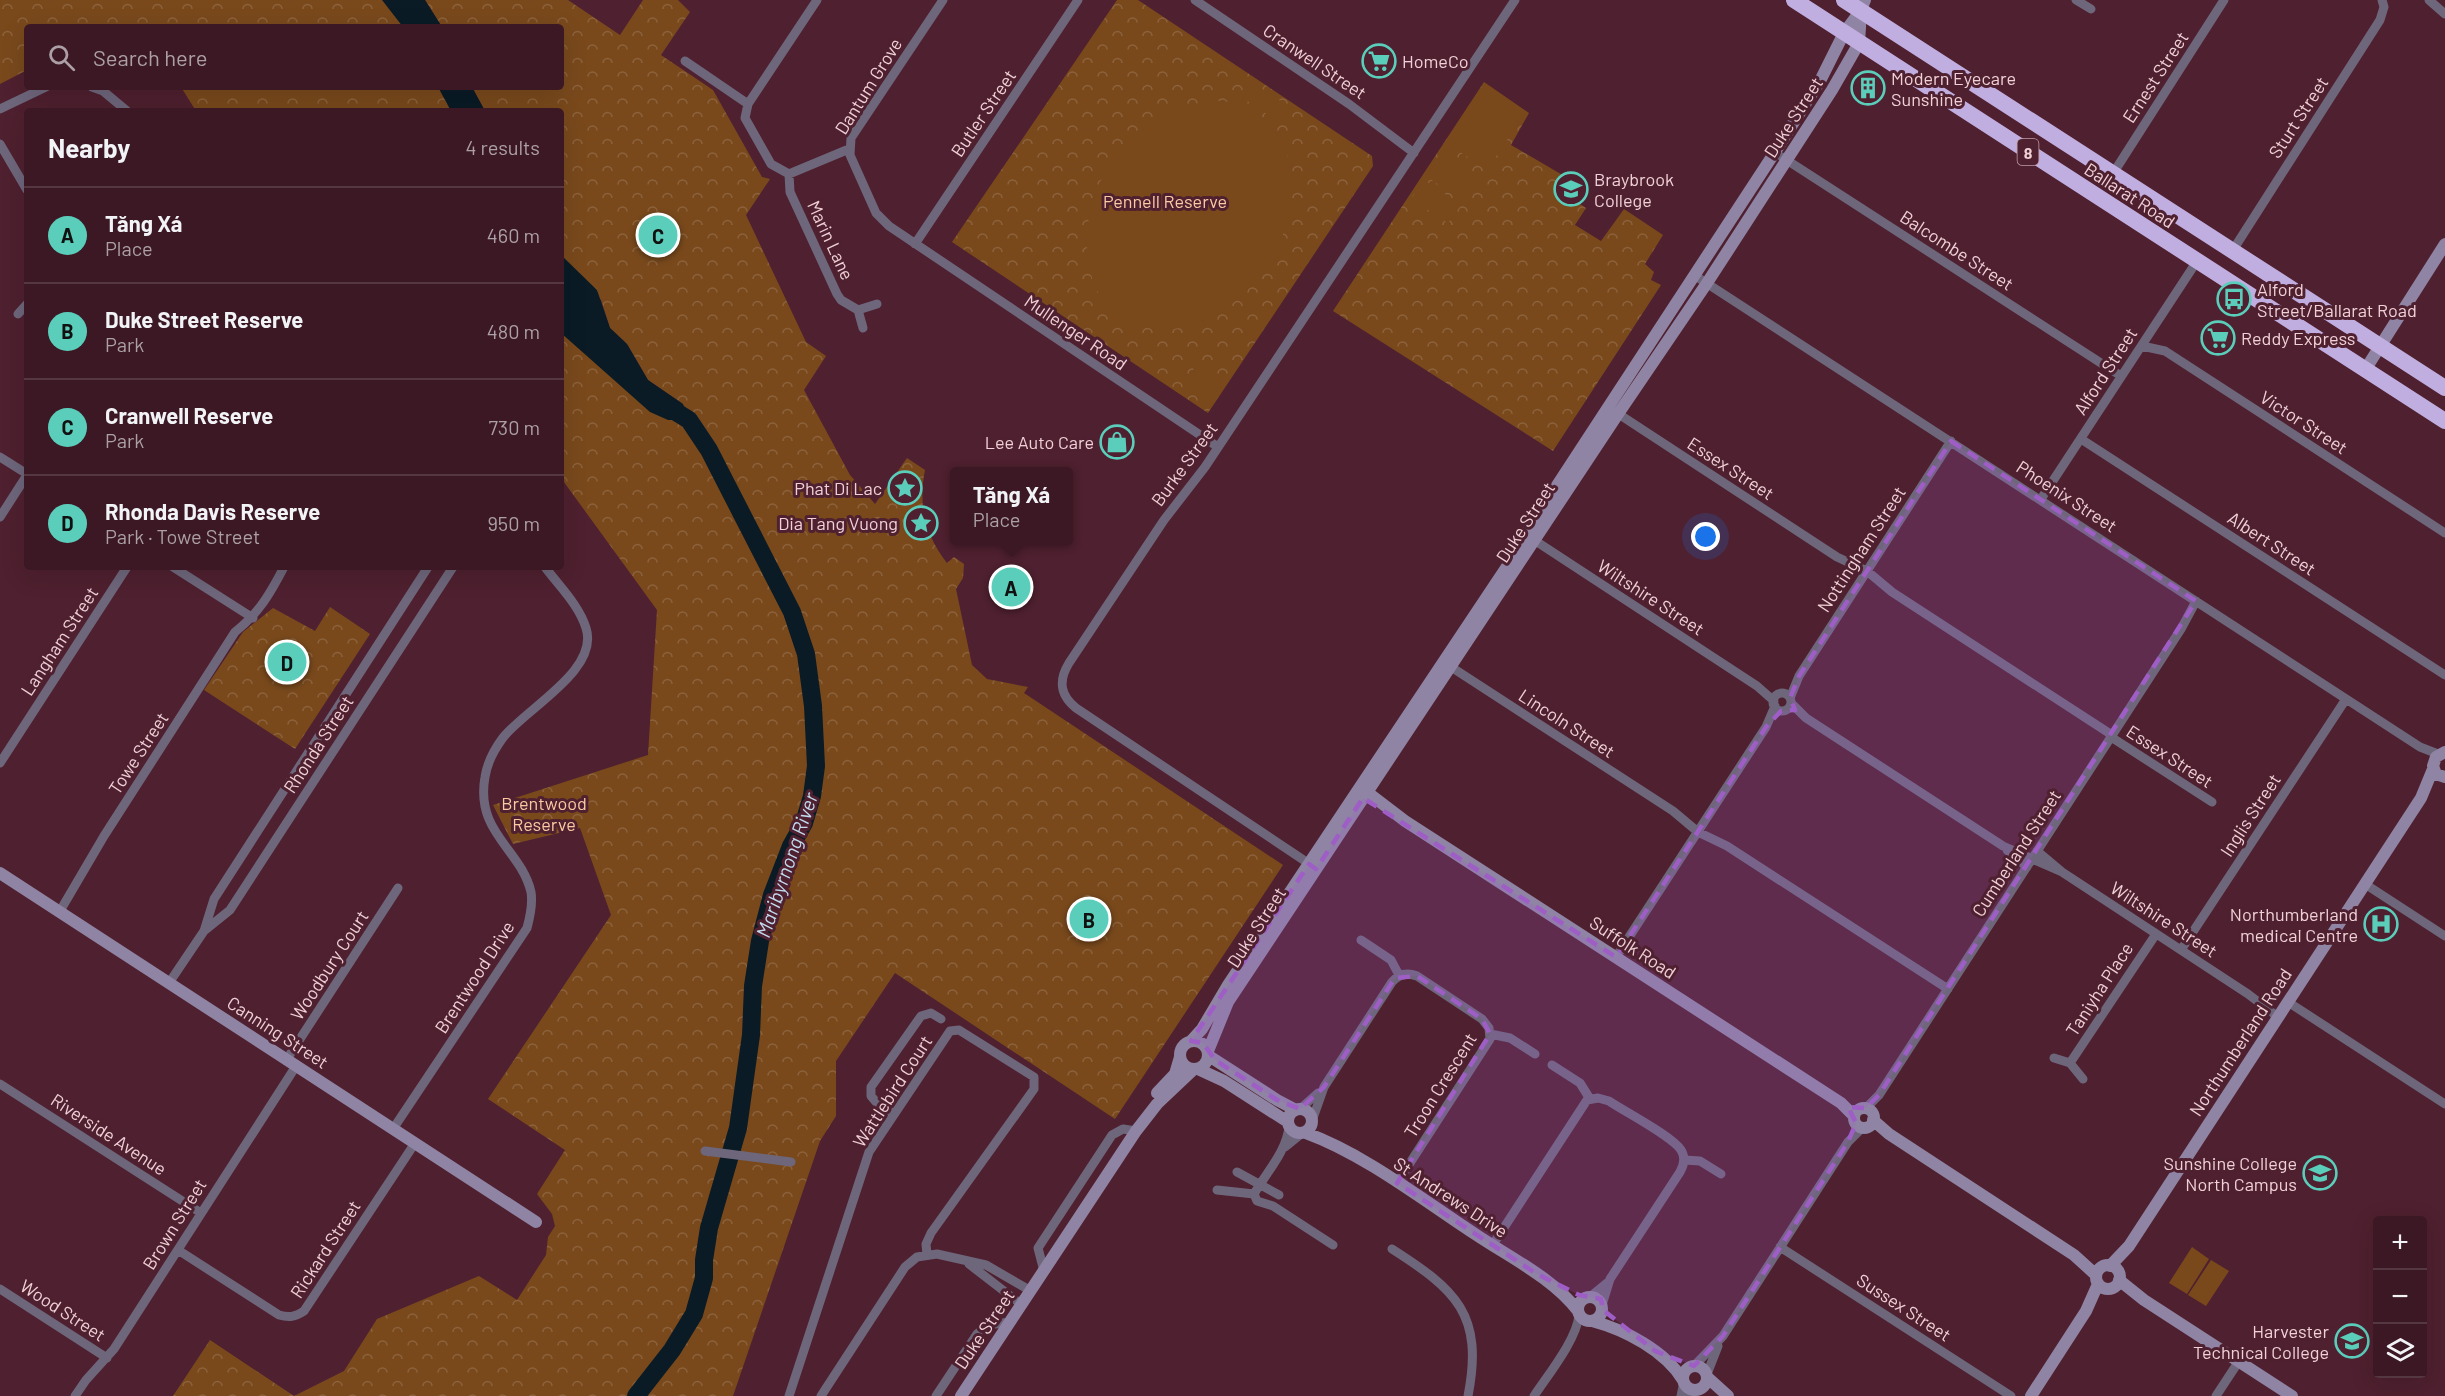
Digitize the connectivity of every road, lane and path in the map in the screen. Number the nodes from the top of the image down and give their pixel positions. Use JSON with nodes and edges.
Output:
{"nodes":[{"id":1,"x":817,"y":0,"type":"edge"},
{"id":2,"x":943,"y":0,"type":"edge"},
{"id":3,"x":1078,"y":0,"type":"edge"},
{"id":4,"x":1195,"y":0,"type":"edge"},
{"id":5,"x":1515,"y":0,"type":"edge"},
{"id":6,"x":1794,"y":0,"type":"edge"},
{"id":7,"x":1845,"y":0,"type":"edge"},
{"id":8,"x":2076,"y":0,"type":"edge"},
{"id":9,"x":2224,"y":0,"type":"edge"},
{"id":10,"x":2382,"y":0,"type":"edge"},
{"id":11,"x":2429,"y":0,"type":"edge"},
{"id":12,"x":1863,"y":5,"type":"edge"},
{"id":13,"x":2091,"y":9,"type":"dead end"},
{"id":14,"x":2445,"y":14,"type":"edge"},
{"id":15,"x":1844,"y":33,"type":"junction"},
{"id":16,"x":1860,"y":43,"type":"junction"},
{"id":17,"x":685,"y":61,"type":"dead end"},
{"id":18,"x":40,"y":90,"type":"edge"},
{"id":19,"x":100,"y":90,"type":"edge"},
{"id":20,"x":748,"y":104,"type":"junction"},
{"id":21,"x":123,"y":108,"type":"edge"},
{"id":22,"x":0,"y":109,"type":"edge"},
{"id":23,"x":0,"y":144,"type":"edge"},
{"id":24,"x":849,"y":149,"type":"junction"},
{"id":25,"x":1775,"y":152,"type":"junction"},
{"id":26,"x":1414,"y":153,"type":"junction"},
{"id":27,"x":1786,"y":159,"type":"junction"},
{"id":28,"x":2114,"y":172,"type":"junction"},
{"id":29,"x":789,"y":174,"type":"junction"},
{"id":30,"x":24,"y":185,"type":"edge"},
{"id":31,"x":915,"y":244,"type":"junction"},
{"id":32,"x":2445,"y":244,"type":"edge"},
{"id":33,"x":2233,"y":250,"type":"junction"},
{"id":34,"x":2197,"y":261,"type":"junction"},
{"id":35,"x":1694,"y":275,"type":"junction"},
{"id":36,"x":1707,"y":283,"type":"junction"},
{"id":37,"x":877,"y":304,"type":"dead end"},
{"id":38,"x":24,"y":307,"type":"edge"},
{"id":39,"x":858,"y":310,"type":"junction"},
{"id":40,"x":18,"y":314,"type":"dead end"},
{"id":41,"x":863,"y":328,"type":"dead end"},
{"id":42,"x":2380,"y":345,"type":"junction"},
{"id":43,"x":2142,"y":346,"type":"junction"},
{"id":44,"x":2365,"y":370,"type":"junction"},
{"id":45,"x":2121,"y":376,"type":"junction"},
{"id":46,"x":2445,"y":388,"type":"edge"},
{"id":47,"x":1613,"y":410,"type":"junction"},
{"id":48,"x":2445,"y":421,"type":"edge"},
{"id":49,"x":2080,"y":439,"type":"junction"},
{"id":50,"x":1951,"y":441,"type":"junction"},
{"id":51,"x":1218,"y":447,"type":"junction"},
{"id":52,"x":0,"y":457,"type":"edge"},
{"id":53,"x":24,"y":473,"type":"edge"},
{"id":54,"x":24,"y":480,"type":"edge"},
{"id":55,"x":2041,"y":499,"type":"junction"},
{"id":56,"x":0,"y":517,"type":"edge"},
{"id":57,"x":2445,"y":533,"type":"edge"},
{"id":58,"x":1530,"y":538,"type":"junction"},
{"id":59,"x":125,"y":570,"type":"edge"},
{"id":60,"x":178,"y":570,"type":"edge"},
{"id":61,"x":282,"y":570,"type":"edge"},
{"id":62,"x":426,"y":570,"type":"edge"},
{"id":63,"x":451,"y":570,"type":"edge"},
{"id":64,"x":547,"y":570,"type":"edge"},
{"id":65,"x":1865,"y":574,"type":"junction"},
{"id":66,"x":2199,"y":603,"type":"junction"},
{"id":67,"x":253,"y":618,"type":"junction"},
{"id":68,"x":1447,"y":665,"type":"junction"},
{"id":69,"x":2445,"y":675,"type":"edge"},
{"id":70,"x":2346,"y":699,"type":"junction"},
{"id":71,"x":1782,"y":702,"type":"junction"},
{"id":72,"x":2112,"y":736,"type":"junction"},
{"id":73,"x":2440,"y":757,"type":"edge"},
{"id":74,"x":0,"y":763,"type":"edge"},
{"id":75,"x":2445,"y":778,"type":"edge"},
{"id":76,"x":1363,"y":793,"type":"junction"},
{"id":77,"x":2421,"y":798,"type":"junction"},
{"id":78,"x":2212,"y":802,"type":"dead end"},
{"id":79,"x":1700,"y":828,"type":"junction"},
{"id":80,"x":2032,"y":859,"type":"junction"},
{"id":81,"x":1312,"y":866,"type":"junction"},
{"id":82,"x":1,"y":877,"type":"edge"},
{"id":83,"x":2366,"y":884,"type":"junction"},
{"id":84,"x":398,"y":888,"type":"dead end"},
{"id":85,"x":60,"y":911,"type":"junction"},
{"id":86,"x":204,"y":932,"type":"junction"},
{"id":87,"x":2156,"y":934,"type":"junction"},
{"id":88,"x":2445,"y":936,"type":"edge"},
{"id":89,"x":1361,"y":940,"type":"dead end"},
{"id":90,"x":2181,"y":950,"type":"junction"},
{"id":91,"x":1616,"y":957,"type":"junction"},
{"id":92,"x":1399,"y":975,"type":"junction"},
{"id":93,"x":169,"y":983,"type":"junction"},
{"id":94,"x":1948,"y":989,"type":"junction"},
{"id":95,"x":2283,"y":1010,"type":"junction"},
{"id":96,"x":941,"y":1019,"type":"dead end"},
{"id":97,"x":1490,"y":1034,"type":"junction"},
{"id":98,"x":1191,"y":1041,"type":"junction"},
{"id":99,"x":1209,"y":1053,"type":"junction"},
{"id":100,"x":1535,"y":1054,"type":"dead end"},
{"id":101,"x":1180,"y":1058,"type":"junction"},
{"id":102,"x":2054,"y":1058,"type":"dead end"},
{"id":103,"x":291,"y":1062,"type":"junction"},
{"id":104,"x":2070,"y":1063,"type":"junction"},
{"id":105,"x":1552,"y":1065,"type":"dead end"},
{"id":106,"x":1196,"y":1069,"type":"junction"},
{"id":107,"x":2083,"y":1079,"type":"dead end"},
{"id":108,"x":0,"y":1083,"type":"edge"},
{"id":109,"x":1324,"y":1087,"type":"junction"},
{"id":110,"x":1590,"y":1099,"type":"junction"},
{"id":111,"x":2445,"y":1104,"type":"edge"},
{"id":112,"x":1298,"y":1109,"type":"junction"},
{"id":113,"x":894,"y":1113,"type":"junction"},
{"id":114,"x":1864,"y":1118,"type":"junction"},
{"id":115,"x":1288,"y":1124,"type":"junction"},
{"id":116,"x":1308,"y":1127,"type":"junction"},
{"id":117,"x":393,"y":1129,"type":"junction"},
{"id":118,"x":1136,"y":1131,"type":"junction"},
{"id":119,"x":415,"y":1143,"type":"junction"},
{"id":120,"x":705,"y":1151,"type":"dead end"},
{"id":121,"x":1281,"y":1151,"type":"junction"},
{"id":122,"x":1684,"y":1160,"type":"junction"},
{"id":123,"x":790,"y":1162,"type":"dead end"},
{"id":124,"x":1237,"y":1172,"type":"dead end"},
{"id":125,"x":1720,"y":1174,"type":"dead end"},
{"id":126,"x":1260,"y":1183,"type":"junction"},
{"id":127,"x":1397,"y":1183,"type":"junction"},
{"id":128,"x":1216,"y":1190,"type":"dead end"},
{"id":129,"x":1254,"y":1194,"type":"junction"},
{"id":130,"x":1279,"y":1195,"type":"dead end"},
{"id":131,"x":201,"y":1213,"type":"junction"},
{"id":132,"x":536,"y":1222,"type":"dead end"},
{"id":133,"x":1333,"y":1245,"type":"dead end"},
{"id":134,"x":1492,"y":1246,"type":"junction"},
{"id":135,"x":1780,"y":1247,"type":"junction"},
{"id":136,"x":1392,"y":1249,"type":"dead end"},
{"id":137,"x":178,"y":1250,"type":"junction"},
{"id":138,"x":927,"y":1255,"type":"junction"},
{"id":139,"x":966,"y":1262,"type":"junction"},
{"id":140,"x":1044,"y":1271,"type":"junction"},
{"id":141,"x":1537,"y":1275,"type":"junction"},
{"id":142,"x":2108,"y":1277,"type":"junction"},
{"id":143,"x":1610,"y":1279,"type":"junction"},
{"id":144,"x":0,"y":1289,"type":"edge"},
{"id":145,"x":1031,"y":1291,"type":"junction"},
{"id":146,"x":1589,"y":1297,"type":"junction"},
{"id":147,"x":1022,"y":1305,"type":"junction"},
{"id":148,"x":1602,"y":1308,"type":"junction"},
{"id":149,"x":1579,"y":1313,"type":"junction"},
{"id":150,"x":1592,"y":1321,"type":"junction"},
{"id":151,"x":1010,"y":1322,"type":"junction"},
{"id":152,"x":1723,"y":1336,"type":"junction"},
{"id":153,"x":1634,"y":1338,"type":"junction"},
{"id":154,"x":1567,"y":1344,"type":"junction"},
{"id":155,"x":1655,"y":1351,"type":"junction"},
{"id":156,"x":107,"y":1358,"type":"junction"},
{"id":157,"x":2239,"y":1362,"type":"junction"},
{"id":158,"x":1692,"y":1366,"type":"junction"},
{"id":159,"x":1707,"y":1375,"type":"junction"},
{"id":160,"x":1684,"y":1381,"type":"junction"},
{"id":161,"x":1695,"y":1392,"type":"edge"},
{"id":162,"x":75,"y":1396,"type":"edge"},
{"id":163,"x":789,"y":1396,"type":"edge"},
{"id":164,"x":821,"y":1396,"type":"edge"},
{"id":165,"x":936,"y":1396,"type":"edge"},
{"id":166,"x":961,"y":1396,"type":"edge"},
{"id":167,"x":1468,"y":1396,"type":"edge"},
{"id":168,"x":1534,"y":1396,"type":"edge"},
{"id":169,"x":1681,"y":1396,"type":"edge"},
{"id":170,"x":1721,"y":1396,"type":"edge"},
{"id":171,"x":1728,"y":1396,"type":"edge"},
{"id":172,"x":2011,"y":1396,"type":"edge"},
{"id":173,"x":2031,"y":1396,"type":"edge"},
{"id":174,"x":2216,"y":1396,"type":"edge"},
{"id":175,"x":2292,"y":1396,"type":"edge"}],
"edges":[{"from":1,"to":20,"type":"street"},
{"from":2,"to":24,"type":"street","name":"Dantum Grove"},
{"from":3,"to":31,"type":"street","name":"Butler Street"},
{"from":4,"to":26,"type":"street","name":"Cranwell Street"},
{"from":5,"to":26,"type":"street","name":"Burke Street"},
{"from":6,"to":15,"type":"highway","name":"Ballarat Road","number":"8"},
{"from":7,"to":12,"type":"highway","name":"Ballarat Road","number":"8"},
{"from":8,"to":13,"type":"street"},
{"from":9,"to":28,"type":"street","name":"Ernest Street"},
{"from":10,"to":33,"type":"street","name":"Sturt Street"},
{"from":11,"to":14,"type":"street"},
{"from":12,"to":15,"type":"street","name":"Duke Street"},
{"from":12,"to":16,"type":"street","name":"Duke Street"},
{"from":12,"to":28,"type":"highway","name":"Ballarat Road","number":"8"},
{"from":15,"to":16,"type":"highway","name":"Ballarat Road","number":"8"},
{"from":15,"to":25,"type":"street","name":"Duke Street"},
{"from":16,"to":27,"type":"street","name":"Duke Street"},
{"from":16,"to":34,"type":"highway","name":"Ballarat Road","number":"8"},
{"from":17,"to":20,"type":"street"},
{"from":18,"to":22,"type":"street"},
{"from":19,"to":21,"type":"street"},
{"from":20,"to":29,"type":"street"},
{"from":23,"to":30,"type":"street"},
{"from":24,"to":29,"type":"street"},
{"from":24,"to":31,"type":"street","name":"Dantum Grove"},
{"from":25,"to":27,"type":"street","name":"Balcombe Street"},
{"from":25,"to":35,"type":"street","name":"Duke Street"},
{"from":26,"to":51,"type":"street","name":"Burke Street"},
{"from":27,"to":36,"type":"street","name":"Duke Street"},
{"from":27,"to":45,"type":"street","name":"Balcombe Street"},
{"from":28,"to":33,"type":"highway","name":"Ballarat Road","number":"8"},
{"from":29,"to":39,"type":"street","name":"Marin Lane"},
{"from":31,"to":51,"type":"street","name":"Mullenger Road"},
{"from":32,"to":42,"type":"street"},
{"from":33,"to":42,"type":"highway","name":"Ballarat Road","number":"8"},
{"from":34,"to":43,"type":"street","name":"Alford Street"},
{"from":34,"to":44,"type":"highway","name":"Ballarat Road","number":"8"},
{"from":35,"to":36,"type":"street","name":"Phoenix Street"},
{"from":35,"to":47,"type":"street","name":"Duke Street"},
{"from":36,"to":47,"type":"street","name":"Duke Street"},
{"from":36,"to":50,"type":"street","name":"Phoenix Street"},
{"from":37,"to":39,"type":"street"},
{"from":38,"to":40,"type":"street"},
{"from":39,"to":41,"type":"street"},
{"from":42,"to":44,"type":"street"},
{"from":42,"to":46,"type":"highway","name":"Ballarat Road","number":"8"},
{"from":43,"to":45,"type":"street","name":"Alford Street"},
{"from":43,"to":57,"type":"street","name":"Victor Street"},
{"from":44,"to":48,"type":"highway","name":"Ballarat Road","number":"8"},
{"from":45,"to":49,"type":"street","name":"Alford Street"},
{"from":47,"to":58,"type":"street","name":"Duke Street"},
{"from":47,"to":65,"type":"street","name":"Essex Street"},
{"from":49,"to":55,"type":"street","name":"Alford Street"},
{"from":49,"to":69,"type":"street","name":"Albert Street"},
{"from":50,"to":55,"type":"street","name":"Phoenix Street"},
{"from":50,"to":65,"type":"street","name":"Nottingham Street"},
{"from":51,"to":81,"type":"street","name":"Burke Street"},
{"from":52,"to":53,"type":"street"},
{"from":54,"to":56,"type":"street"},
{"from":55,"to":66,"type":"street","name":"Phoenix Street"},
{"from":58,"to":68,"type":"street","name":"Duke Street"},
{"from":58,"to":71,"type":"street","name":"Wiltshire Street"},
{"from":59,"to":74,"type":"street","name":"Langham Street"},
{"from":60,"to":67,"type":"street"},
{"from":61,"to":67,"type":"street","name":"Towe Street"},
{"from":62,"to":86,"type":"street","name":"Rhonda Street"},
{"from":63,"to":86,"type":"street","name":"Rhonda Street"},
{"from":64,"to":117,"type":"street","name":"Brentwood Drive"},
{"from":65,"to":71,"type":"street","name":"Nottingham Street"},
{"from":65,"to":72,"type":"street","name":"Essex Street"},
{"from":66,"to":70,"type":"street","name":"Phoenix Street"},
{"from":66,"to":72,"type":"street","name":"Cumberland Street"},
{"from":67,"to":85,"type":"street","name":"Towe Street"},
{"from":68,"to":76,"type":"street","name":"Duke Street"},
{"from":68,"to":79,"type":"street","name":"Lincoln Street"},
{"from":70,"to":73,"type":"street","name":"Phoenix Street"},
{"from":70,"to":90,"type":"street","name":"Inglis Street"},
{"from":71,"to":79,"type":"street","name":"Nottingham Street"},
{"from":71,"to":80,"type":"street","name":"Wiltshire Street"},
{"from":72,"to":78,"type":"street","name":"Essex Street"},
{"from":72,"to":80,"type":"street","name":"Cumberland Street"},
{"from":73,"to":75,"type":"street"},
{"from":73,"to":77,"type":"street","name":"Northumberland Road"},
{"from":75,"to":77,"type":"street","name":"Northumberland Road"},
{"from":76,"to":81,"type":"street","name":"Duke Street"},
{"from":76,"to":91,"type":"street","name":"Suffolk Road"},
{"from":77,"to":83,"type":"street","name":"Northumberland Road"},
{"from":79,"to":91,"type":"street","name":"Nottingham Street"},
{"from":79,"to":94,"type":"street","name":"Lincoln Street"},
{"from":80,"to":87,"type":"street","name":"Wiltshire Street"},
{"from":80,"to":94,"type":"street","name":"Cumberland Street"},
{"from":81,"to":98,"type":"street","name":"Duke Street"},
{"from":81,"to":99,"type":"street","name":"Duke Street"},
{"from":82,"to":85,"type":"street","name":"Canning Street"},
{"from":83,"to":88,"type":"street"},
{"from":83,"to":95,"type":"street","name":"Northumberland Road"},
{"from":84,"to":103,"type":"street","name":"Woodbury Court"},
{"from":85,"to":93,"type":"street","name":"Canning Street"},
{"from":86,"to":93,"type":"street","name":"Rhonda Street"},
{"from":87,"to":90,"type":"street","name":"Wiltshire Street"},
{"from":87,"to":104,"type":"street","name":"Taniyha Place"},
{"from":89,"to":92,"type":"street"},
{"from":90,"to":95,"type":"street","name":"Wiltshire Street"},
{"from":91,"to":114,"type":"street","name":"Suffolk Road"},
{"from":92,"to":97,"type":"street","name":"Troon Crescent"},
{"from":92,"to":109,"type":"street"},
{"from":93,"to":103,"type":"street","name":"Canning Street"},
{"from":94,"to":114,"type":"street","name":"Cumberland Street"},
{"from":95,"to":111,"type":"street","name":"Wiltshire Street"},
{"from":95,"to":142,"type":"street","name":"Northumberland Road"},
{"from":96,"to":113,"type":"street"},
{"from":97,"to":100,"type":"street","name":"Troon Crescent"},
{"from":97,"to":127,"type":"street","name":"Troon Crescent"},
{"from":98,"to":99,"type":"street"},
{"from":98,"to":101,"type":"street"},
{"from":99,"to":106,"type":"street"},
{"from":99,"to":112,"type":"street"},
{"from":101,"to":106,"type":"street"},
{"from":101,"to":118,"type":"street","name":"Duke Street"},
{"from":102,"to":104,"type":"street"},
{"from":103,"to":117,"type":"street","name":"Canning Street"},
{"from":103,"to":131,"type":"street","name":"Brown Street"},
{"from":104,"to":107,"type":"street"},
{"from":105,"to":110,"type":"street"},
{"from":106,"to":115,"type":"street"},
{"from":106,"to":118,"type":"street","name":"Duke Street"},
{"from":108,"to":131,"type":"street","name":"Riverside Avenue"},
{"from":109,"to":112,"type":"street"},
{"from":109,"to":116,"type":"street"},
{"from":110,"to":122,"type":"street"},
{"from":110,"to":134,"type":"street"},
{"from":112,"to":115,"type":"street"},
{"from":112,"to":116,"type":"street"},
{"from":113,"to":138,"type":"street","name":"Wattlebird Court"},
{"from":113,"to":163,"type":"street","name":"Wattlebird Court"},
{"from":114,"to":135,"type":"street","name":"Cumberland Street"},
{"from":114,"to":142,"type":"street","name":"Suffolk Road"},
{"from":115,"to":116,"type":"street"},
{"from":115,"to":121,"type":"street"},
{"from":116,"to":121,"type":"street"},
{"from":116,"to":127,"type":"street","name":"St Andrews Drive"},
{"from":117,"to":119,"type":"street","name":"Canning Street"},
{"from":118,"to":140,"type":"street","name":"Duke Street"},
{"from":118,"to":140,"type":"street"},
{"from":119,"to":132,"type":"street","name":"Canning Street"},
{"from":119,"to":137,"type":"street","name":"Rickard Street"},
{"from":120,"to":123,"type":"street"},
{"from":121,"to":126,"type":"street"},
{"from":122,"to":125,"type":"street"},
{"from":122,"to":143,"type":"street"},
{"from":124,"to":126,"type":"street"},
{"from":126,"to":129,"type":"street"},
{"from":126,"to":130,"type":"street"},
{"from":127,"to":134,"type":"street","name":"St Andrews Drive"},
{"from":128,"to":129,"type":"street"},
{"from":129,"to":133,"type":"street"},
{"from":131,"to":137,"type":"street","name":"Brown Street"},
{"from":134,"to":141,"type":"street","name":"St Andrews Drive"},
{"from":135,"to":152,"type":"street","name":"Cumberland Street"},
{"from":135,"to":172,"type":"street","name":"Sussex Street"},
{"from":136,"to":167,"type":"street"},
{"from":137,"to":156,"type":"street","name":"Brown Street"},
{"from":138,"to":139,"type":"street"},
{"from":138,"to":164,"type":"street"},
{"from":139,"to":145,"type":"street"},
{"from":139,"to":147,"type":"street"},
{"from":140,"to":145,"type":"street","name":"Duke Street"},
{"from":141,"to":146,"type":"street","name":"St Andrews Drive"},
{"from":141,"to":149,"type":"street","name":"St Andrews Drive"},
{"from":142,"to":157,"type":"street","name":"Suffolk Road"},
{"from":142,"to":173,"type":"street","name":"Northumberland Road"},
{"from":143,"to":146,"type":"street"},
{"from":143,"to":148,"type":"street"},
{"from":144,"to":156,"type":"street","name":"Wood Street"},
{"from":145,"to":147,"type":"street","name":"Duke Street"},
{"from":146,"to":148,"type":"street"},
{"from":146,"to":149,"type":"street"},
{"from":147,"to":151,"type":"street","name":"Duke Street"},
{"from":148,"to":150,"type":"street"},
{"from":148,"to":153,"type":"street"},
{"from":149,"to":150,"type":"street"},
{"from":149,"to":154,"type":"street"},
{"from":150,"to":153,"type":"street"},
{"from":150,"to":154,"type":"street"},
{"from":151,"to":165,"type":"street"},
{"from":151,"to":166,"type":"street","name":"Duke Street"},
{"from":152,"to":158,"type":"street","name":"Cumberland Street"},
{"from":152,"to":159,"type":"street","name":"Cumberland Street"},
{"from":153,"to":155,"type":"street"},
{"from":154,"to":168,"type":"street"},
{"from":155,"to":158,"type":"street"},
{"from":155,"to":160,"type":"street"},
{"from":156,"to":162,"type":"street","name":"Brown Street"},
{"from":157,"to":174,"type":"street"},
{"from":157,"to":175,"type":"street","name":"Suffolk Road"},
{"from":158,"to":159,"type":"street"},
{"from":158,"to":160,"type":"street"},
{"from":159,"to":161,"type":"street"},
{"from":159,"to":171,"type":"street"},
{"from":160,"to":161,"type":"street"},
{"from":160,"to":169,"type":"street"},
{"from":161,"to":170,"type":"street"}]}
